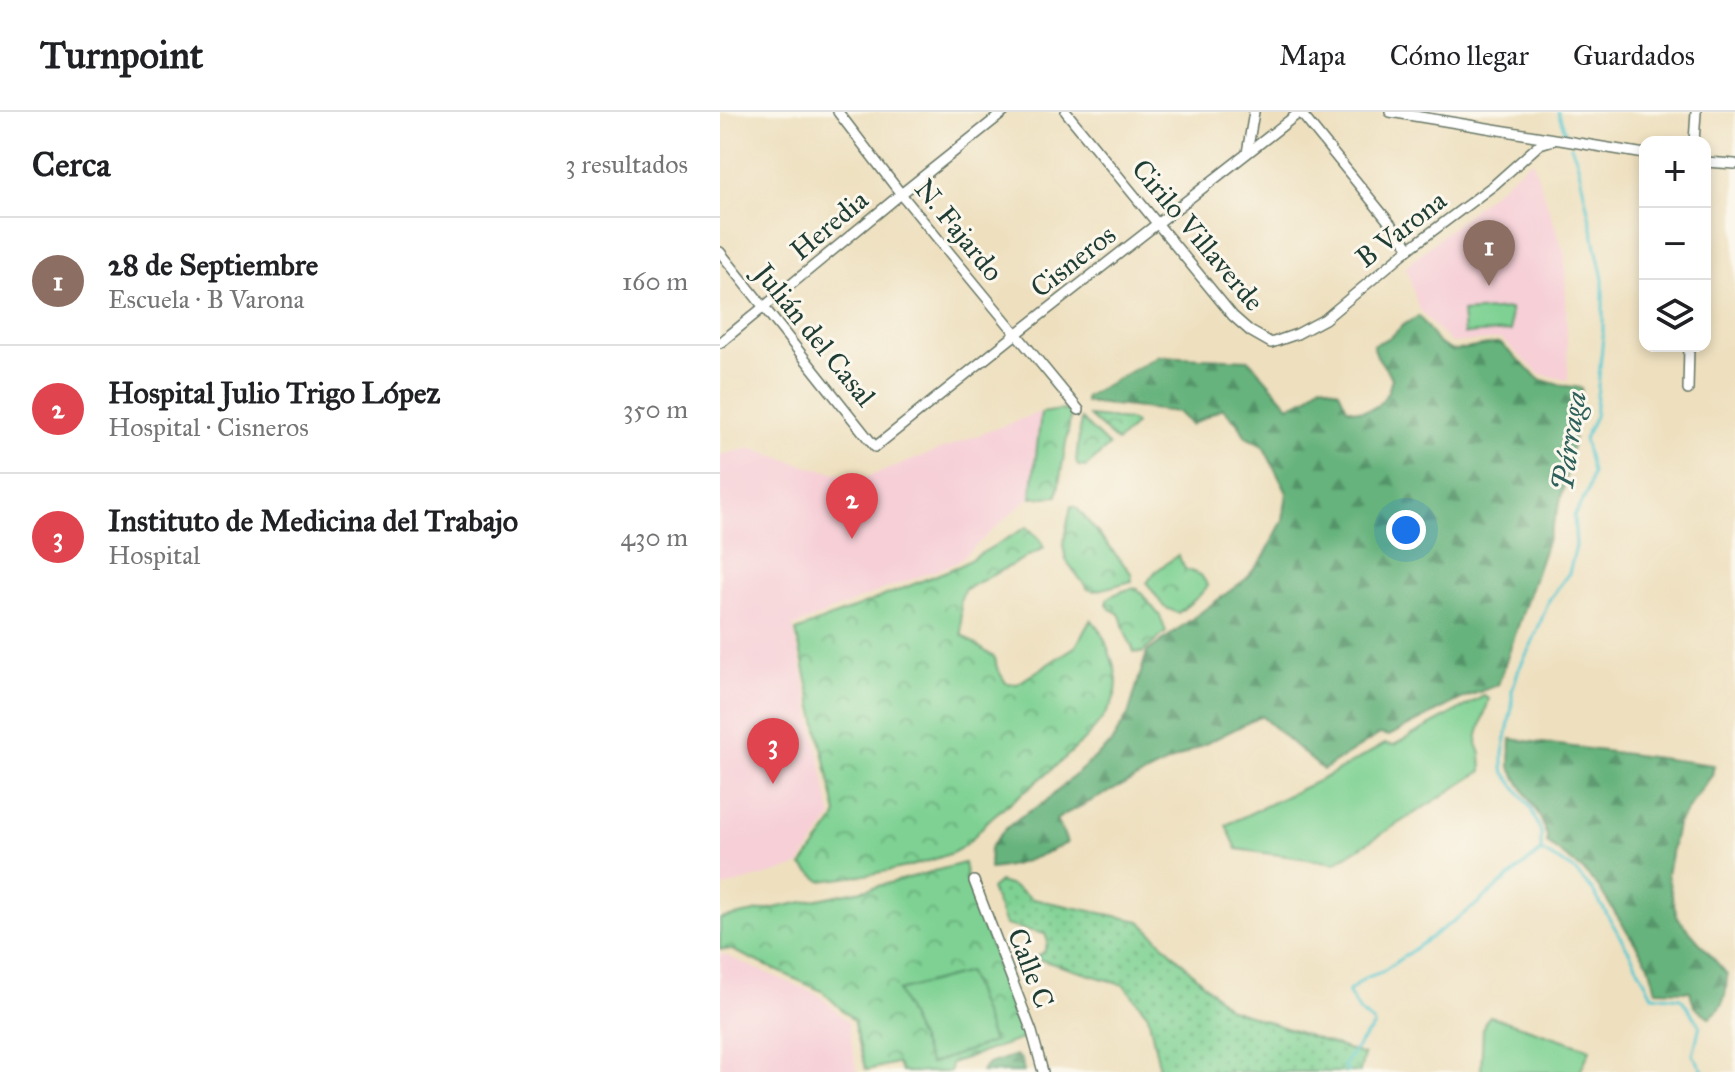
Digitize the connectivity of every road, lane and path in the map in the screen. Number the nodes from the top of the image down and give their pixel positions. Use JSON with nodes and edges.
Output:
{"nodes":[{"id":1,"x":838,"y":112,"type":"edge"},
{"id":2,"x":1004,"y":112,"type":"edge"},
{"id":3,"x":1066,"y":112,"type":"edge"},
{"id":4,"x":1254,"y":112,"type":"edge"},
{"id":5,"x":1300,"y":112,"type":"edge"},
{"id":6,"x":1390,"y":112,"type":"edge"},
{"id":7,"x":1696,"y":112,"type":"edge"},
{"id":8,"x":1438,"y":116,"type":"edge"},
{"id":9,"x":1694,"y":136,"type":"edge"},
{"id":10,"x":1553,"y":140,"type":"junction"},
{"id":11,"x":1247,"y":153,"type":"junction"},
{"id":12,"x":1639,"y":153,"type":"edge"},
{"id":13,"x":1711,"y":162,"type":"edge"},
{"id":14,"x":1735,"y":164,"type":"edge"},
{"id":15,"x":901,"y":194,"type":"junction"},
{"id":16,"x":1158,"y":223,"type":"junction"},
{"id":17,"x":1410,"y":248,"type":"junction"},
{"id":18,"x":720,"y":252,"type":"edge"},
{"id":19,"x":764,"y":307,"type":"junction"},
{"id":20,"x":1015,"y":335,"type":"junction"},
{"id":21,"x":720,"y":343,"type":"edge"},
{"id":22,"x":1271,"y":343,"type":"joint"},
{"id":23,"x":1689,"y":352,"type":"edge"},
{"id":24,"x":1688,"y":390,"type":"dead end"},
{"id":25,"x":1079,"y":410,"type":"dead end"},
{"id":26,"x":875,"y":447,"type":"joint"},
{"id":27,"x":974,"y":881,"type":"dead end"},
{"id":28,"x":1043,"y":1072,"type":"edge"}],
"edges":[{"from":1,"to":15,"type":"street","name":"N. Fajardo"},
{"from":2,"to":15,"type":"street","name":"Heredia"},
{"from":3,"to":16,"type":"street","name":"Cirilo Villaverde"},
{"from":4,"to":11,"type":"street"},
{"from":5,"to":11,"type":"street","name":"Cisneros"},
{"from":5,"to":17,"type":"street"},
{"from":6,"to":8,"type":"street"},
{"from":7,"to":9,"type":"street"},
{"from":8,"to":10,"type":"street"},
{"from":10,"to":12,"type":"street"},
{"from":10,"to":17,"type":"street","name":"B Varona"},
{"from":11,"to":16,"type":"street","name":"Cisneros"},
{"from":13,"to":14,"type":"street"},
{"from":15,"to":19,"type":"street","name":"Heredia"},
{"from":15,"to":20,"type":"street","name":"N. Fajardo"},
{"from":16,"to":20,"type":"street","name":"Cisneros"},
{"from":16,"to":22,"type":"street","name":"Cirilo Villaverde"},
{"from":17,"to":22,"type":"street","name":"B Varona"},
{"from":18,"to":19,"type":"street","name":"Julián del Casal"},
{"from":19,"to":21,"type":"street","name":"Heredia"},
{"from":19,"to":26,"type":"street","name":"Julián del Casal"},
{"from":20,"to":25,"type":"street","name":"N. Fajardo"},
{"from":20,"to":26,"type":"street","name":"Cisneros"},
{"from":23,"to":24,"type":"street"},
{"from":27,"to":28,"type":"street","name":"Calle C"}]}
